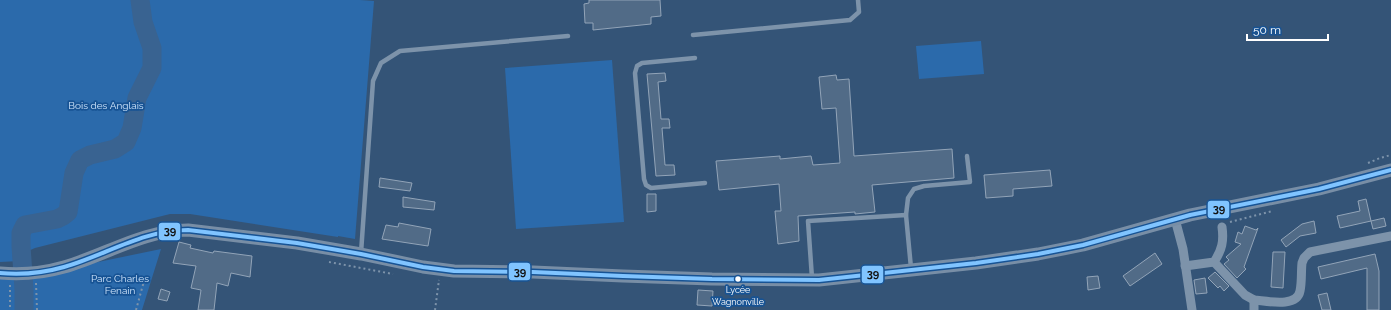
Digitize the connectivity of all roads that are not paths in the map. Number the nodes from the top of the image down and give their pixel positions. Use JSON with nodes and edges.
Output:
{"nodes":[{"id":1,"x":858,"y":0,"type":"edge"},
{"id":2,"x":693,"y":35,"type":"dead end"},
{"id":3,"x":568,"y":36,"type":"dead end"},
{"id":4,"x":695,"y":58,"type":"dead end"},
{"id":5,"x":967,"y":156,"type":"dead end"},
{"id":6,"x":1391,"y":170,"type":"edge"},
{"id":7,"x":705,"y":183,"type":"dead end"},
{"id":8,"x":906,"y":215,"type":"junction"},
{"id":9,"x":1175,"y":219,"type":"junction"},
{"id":10,"x":1224,"y":225,"type":"road end"},
{"id":11,"x":1391,"y":236,"type":"edge"},
{"id":12,"x":361,"y":254,"type":"junction"},
{"id":13,"x":1214,"y":262,"type":"junction"},
{"id":14,"x":1185,"y":266,"type":"junction"},
{"id":15,"x":912,"y":270,"type":"junction"},
{"id":16,"x":9,"y":274,"type":"edge"},
{"id":17,"x":812,"y":280,"type":"junction"},
{"id":18,"x":1254,"y":300,"type":"junction"},
{"id":19,"x":1192,"y":310,"type":"edge"},
{"id":20,"x":1254,"y":310,"type":"edge"}],
"edges":[{"from":1,"to":2,"type":"lane"},
{"from":3,"to":12,"type":"lane"},
{"from":4,"to":7,"type":"lane"},
{"from":5,"to":8,"type":"lane"},
{"from":6,"to":9,"type":"street"},
{"from":8,"to":15,"type":"lane"},
{"from":8,"to":17,"type":"lane"},
{"from":9,"to":14,"type":"street"},
{"from":9,"to":15,"type":"street"},
{"from":10,"to":13,"type":"street"},
{"from":11,"to":18,"type":"street"},
{"from":12,"to":16,"type":"street"},
{"from":12,"to":17,"type":"street"},
{"from":13,"to":14,"type":"street"},
{"from":13,"to":18,"type":"street"},
{"from":14,"to":19,"type":"street"},
{"from":15,"to":17,"type":"street"},
{"from":18,"to":20,"type":"street"}]}
